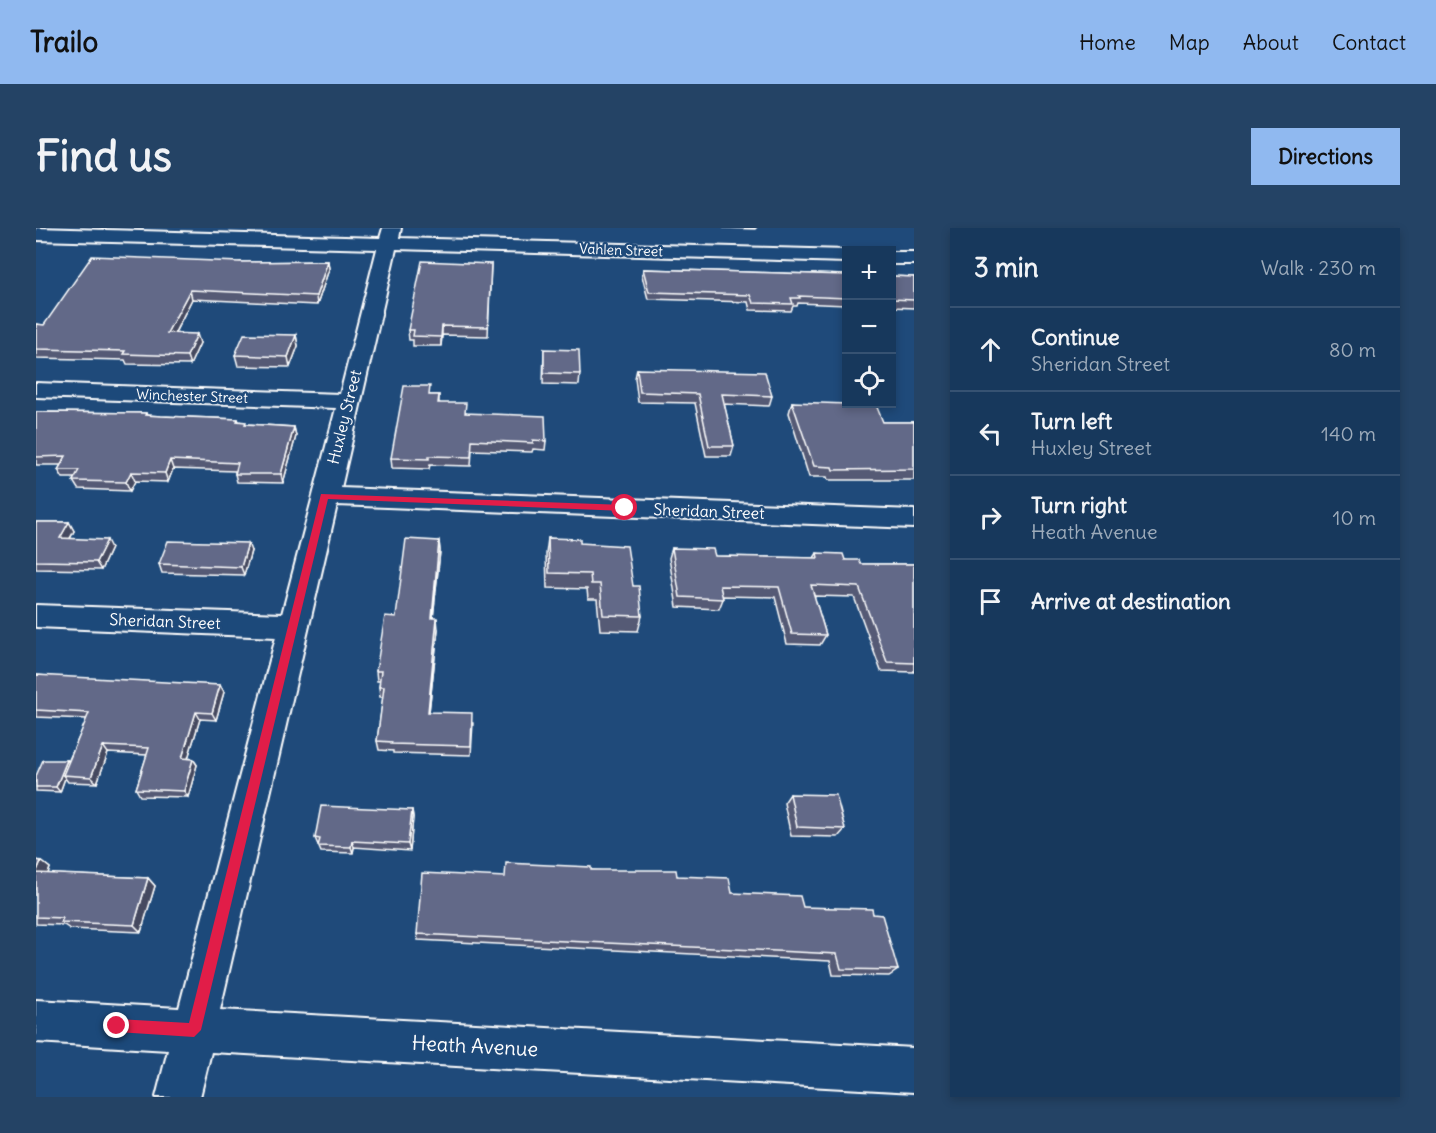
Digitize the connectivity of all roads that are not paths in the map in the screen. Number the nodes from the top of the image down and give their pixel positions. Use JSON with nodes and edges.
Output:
{"nodes":[{"id":1,"x":36,"y":234,"type":"edge"},
{"id":2,"x":390,"y":236,"type":"edge"},
{"id":3,"x":842,"y":256,"type":"edge"},
{"id":4,"x":896,"y":258,"type":"edge"},
{"id":5,"x":914,"y":258,"type":"edge"},
{"id":6,"x":36,"y":390,"type":"edge"},
{"id":7,"x":348,"y":401,"type":"junction"},
{"id":8,"x":324,"y":496,"type":"junction"},
{"id":9,"x":914,"y":519,"type":"edge"},
{"id":10,"x":36,"y":616,"type":"edge"},
{"id":11,"x":293,"y":626,"type":"junction"},
{"id":12,"x":36,"y":1021,"type":"edge"},
{"id":13,"x":194,"y":1030,"type":"junction"},
{"id":14,"x":914,"y":1070,"type":"edge"},
{"id":15,"x":178,"y":1097,"type":"edge"}],
"edges":[{"from":1,"to":2,"type":"street","name":"Vahlen Street"},
{"from":2,"to":3,"type":"street","name":"Vahlen Street"},
{"from":2,"to":7,"type":"street","name":"Huxley Street"},
{"from":4,"to":5,"type":"street"},
{"from":6,"to":7,"type":"street","name":"Winchester Street"},
{"from":7,"to":8,"type":"street","name":"Huxley Street"},
{"from":8,"to":9,"type":"street","name":"Sheridan Street"},
{"from":8,"to":11,"type":"street","name":"Huxley Street"},
{"from":10,"to":11,"type":"street","name":"Sheridan Street"},
{"from":11,"to":13,"type":"street","name":"Huxley Street"},
{"from":12,"to":13,"type":"street","name":"Heath Avenue"},
{"from":13,"to":14,"type":"street","name":"Heath Avenue"},
{"from":13,"to":15,"type":"street","name":"Huxley Street"}]}
